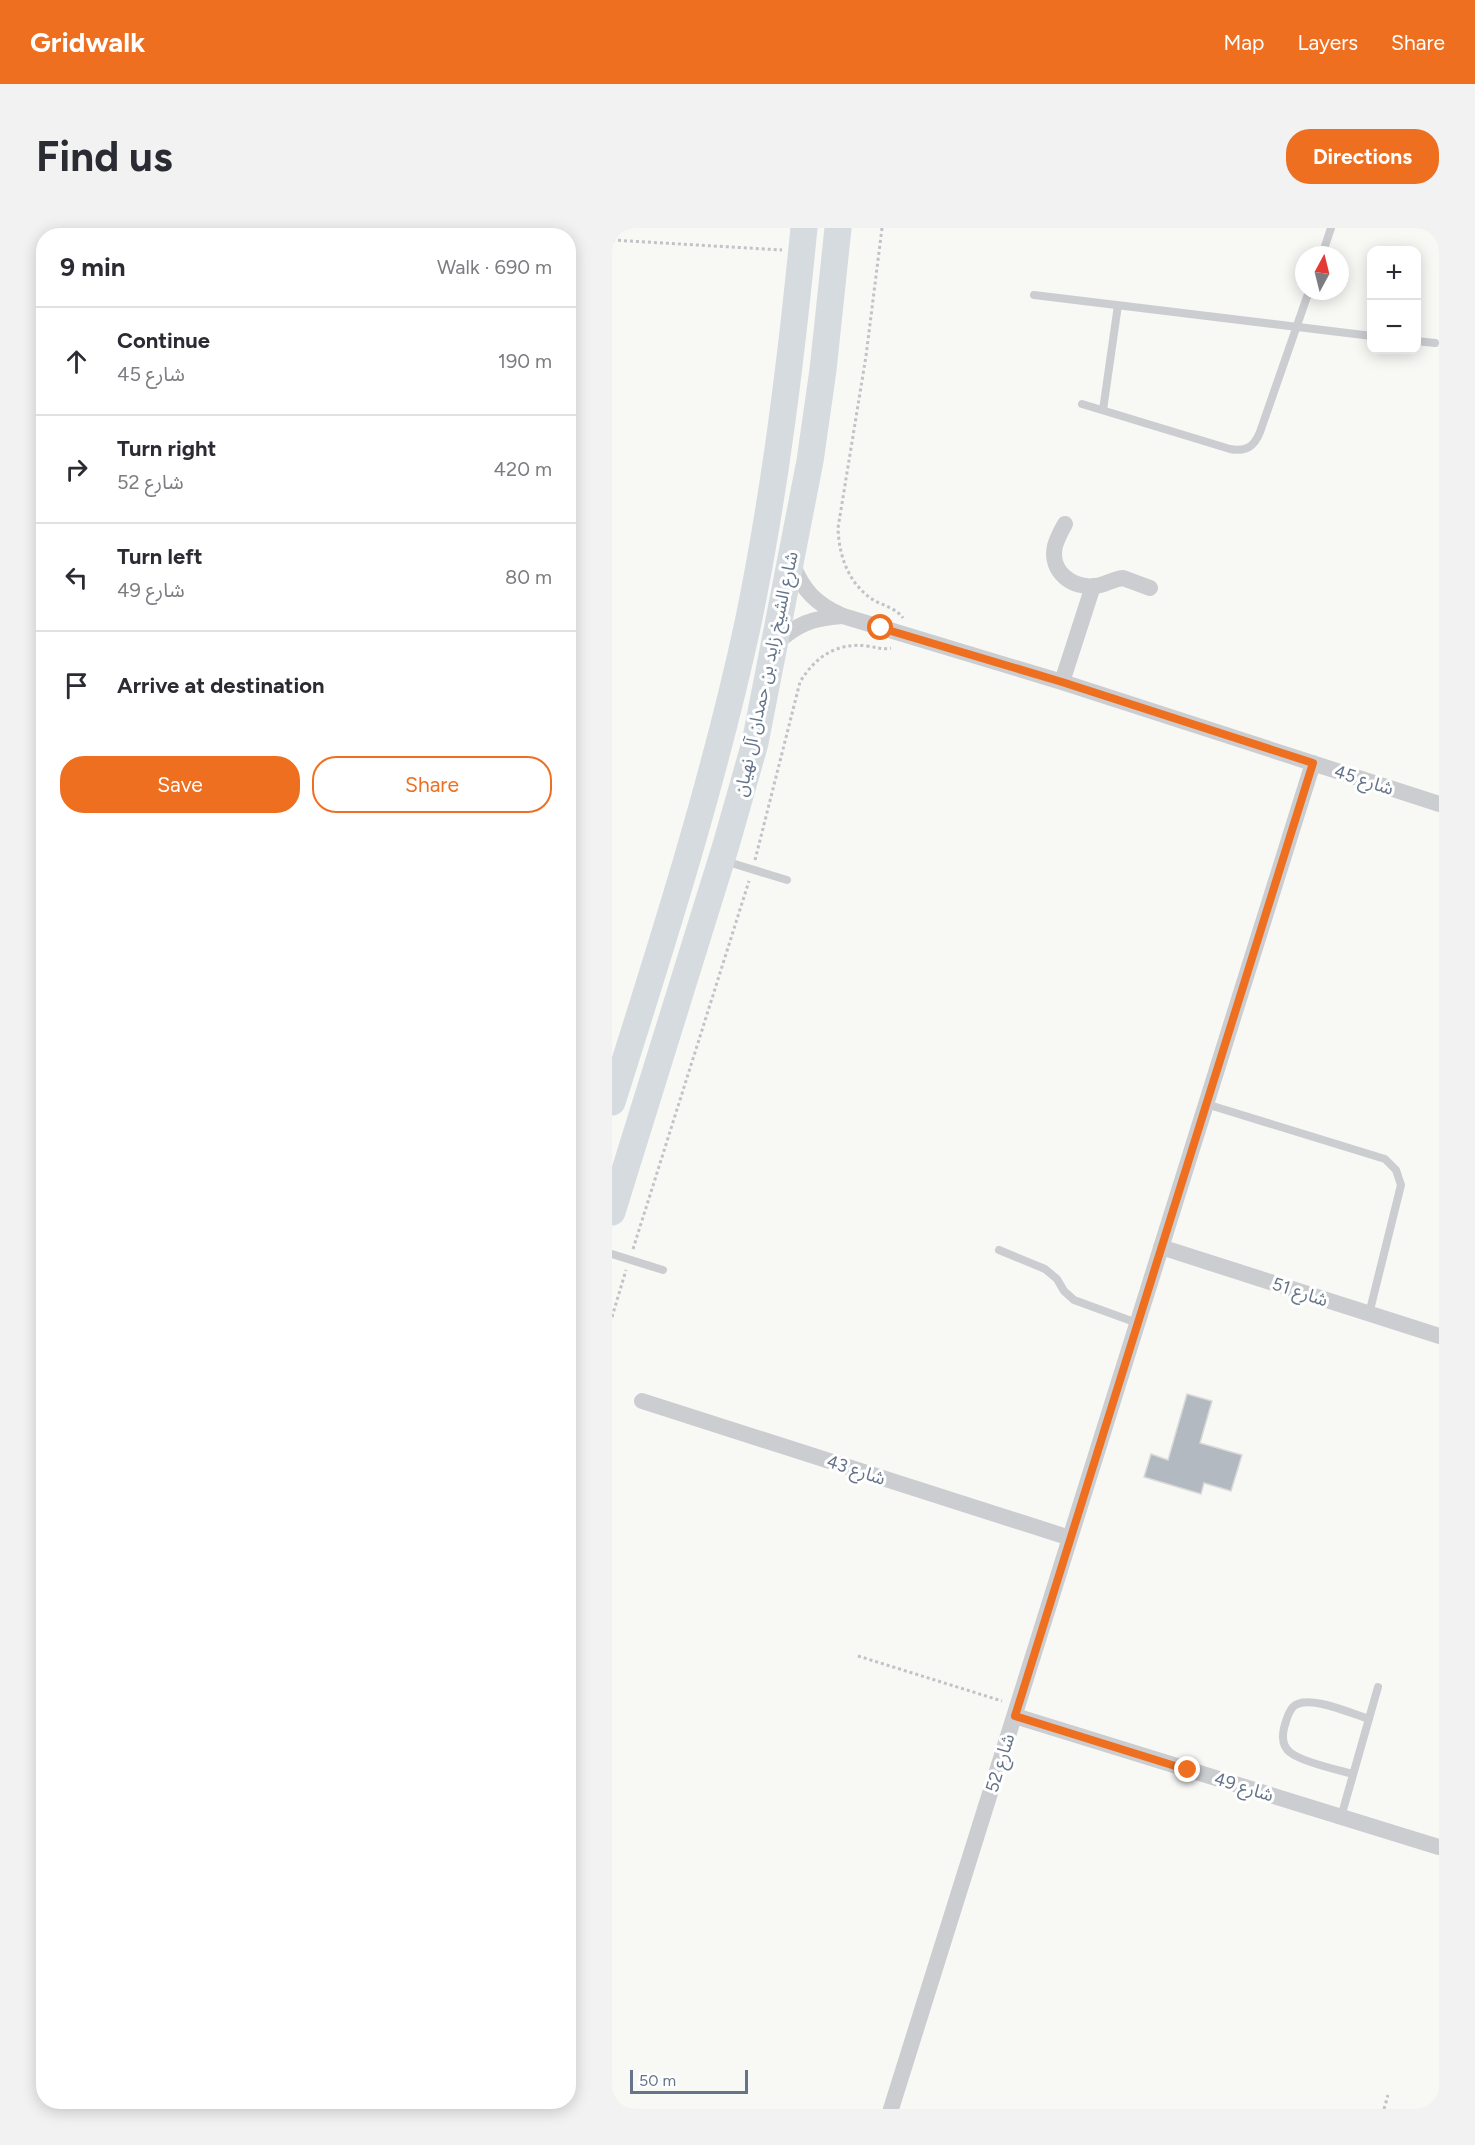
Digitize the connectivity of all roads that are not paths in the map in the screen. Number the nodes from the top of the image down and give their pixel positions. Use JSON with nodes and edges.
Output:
{"nodes":[{"id":1,"x":838,"y":228,"type":"edge"},
{"id":2,"x":1331,"y":228,"type":"edge"},
{"id":3,"x":803,"y":240,"type":"edge"},
{"id":4,"x":1325,"y":246,"type":"edge"},
{"id":5,"x":1034,"y":295,"type":"dead end"},
{"id":6,"x":1306,"y":300,"type":"edge"},
{"id":7,"x":1118,"y":305,"type":"junction"},
{"id":8,"x":1296,"y":327,"type":"junction"},
{"id":9,"x":1367,"y":336,"type":"edge"},
{"id":10,"x":1421,"y":342,"type":"edge"},
{"id":11,"x":1435,"y":343,"type":"dead end"},
{"id":12,"x":1082,"y":404,"type":"dead end"},
{"id":13,"x":1103,"y":410,"type":"junction"},
{"id":14,"x":1065,"y":524,"type":"dead end"},
{"id":15,"x":791,"y":561,"type":"junction"},
{"id":16,"x":1093,"y":586,"type":"junction"},
{"id":17,"x":1150,"y":588,"type":"dead end"},
{"id":18,"x":843,"y":616,"type":"junction"},
{"id":19,"x":748,"y":623,"type":"junction"},
{"id":20,"x":775,"y":644,"type":"junction"},
{"id":21,"x":1062,"y":682,"type":"junction"},
{"id":22,"x":755,"y":743,"type":"junction"},
{"id":23,"x":1313,"y":763,"type":"junction"},
{"id":24,"x":712,"y":769,"type":"junction"},
{"id":25,"x":1439,"y":804,"type":"edge"},
{"id":26,"x":721,"y":860,"type":"junction"},
{"id":27,"x":787,"y":880,"type":"dead end"},
{"id":28,"x":708,"y":897,"type":"junction"},
{"id":29,"x":612,"y":1102,"type":"edge"},
{"id":30,"x":1206,"y":1104,"type":"junction"},
{"id":31,"x":612,"y":1212,"type":"edge"},
{"id":32,"x":1161,"y":1247,"type":"junction"},
{"id":33,"x":999,"y":1250,"type":"dead end"},
{"id":34,"x":612,"y":1254,"type":"edge"},
{"id":35,"x":663,"y":1270,"type":"dead end"},
{"id":36,"x":1369,"y":1314,"type":"junction"},
{"id":37,"x":1137,"y":1323,"type":"junction"},
{"id":38,"x":1439,"y":1336,"type":"edge"},
{"id":39,"x":642,"y":1401,"type":"dead end"},
{"id":40,"x":1070,"y":1539,"type":"junction"},
{"id":41,"x":1378,"y":1687,"type":"dead end"},
{"id":42,"x":1016,"y":1711,"type":"junction"},
{"id":43,"x":1369,"y":1719,"type":"junction"},
{"id":44,"x":1353,"y":1774,"type":"junction"},
{"id":45,"x":1341,"y":1818,"type":"junction"},
{"id":46,"x":1439,"y":1847,"type":"edge"},
{"id":47,"x":891,"y":2109,"type":"edge"}],
"edges":[{"from":1,"to":15,"type":"main road","name":"شارع الشيخ زايد بن حمدان آل نهيان"},
{"from":2,"to":4,"type":"lane"},
{"from":3,"to":19,"type":"main road","name":"شارع الشيخ زايد بن حمدان آل نهيان"},
{"from":5,"to":7,"type":"lane"},
{"from":6,"to":8,"type":"lane"},
{"from":7,"to":8,"type":"lane"},
{"from":7,"to":13,"type":"lane"},
{"from":8,"to":9,"type":"lane"},
{"from":8,"to":13,"type":"lane"},
{"from":10,"to":11,"type":"lane"},
{"from":12,"to":13,"type":"lane"},
{"from":14,"to":16,"type":"street"},
{"from":15,"to":18,"type":"street","name":"شارع 45"},
{"from":15,"to":20,"type":"main road","name":"شارع الشيخ زايد بن حمدان آل نهيان"},
{"from":16,"to":17,"type":"street"},
{"from":16,"to":21,"type":"street"},
{"from":18,"to":20,"type":"street","name":"شارع 45"},
{"from":18,"to":21,"type":"street","name":"شارع 45"},
{"from":19,"to":22,"type":"main road"},
{"from":19,"to":24,"type":"main road","name":"شارع الشيخ زايد بن حمدان آل نهيان"},
{"from":20,"to":22,"type":"main road","name":"شارع الشيخ زايد بن حمدان آل نهيان"},
{"from":21,"to":23,"type":"street","name":"شارع 45"},
{"from":22,"to":26,"type":"main road","name":"شارع الشيخ زايد بن حمدان آل نهيان"},
{"from":23,"to":25,"type":"street","name":"شارع 45"},
{"from":23,"to":30,"type":"street","name":"شارع 52"},
{"from":24,"to":28,"type":"main road"},
{"from":24,"to":29,"type":"main road","name":"شارع الشيخ زايد بن حمدان آل نهيان"},
{"from":26,"to":27,"type":"lane"},
{"from":26,"to":28,"type":"main road","name":"شارع الشيخ زايد بن حمدان آل نهيان"},
{"from":28,"to":31,"type":"main road","name":"شارع الشيخ زايد بن حمدان آل نهيان"},
{"from":30,"to":32,"type":"street","name":"شارع 52"},
{"from":30,"to":36,"type":"lane"},
{"from":32,"to":36,"type":"street","name":"شارع 51"},
{"from":32,"to":37,"type":"street","name":"شارع 52"},
{"from":33,"to":37,"type":"lane"},
{"from":34,"to":35,"type":"lane"},
{"from":36,"to":38,"type":"street","name":"شارع 51"},
{"from":37,"to":40,"type":"street","name":"شارع 52"},
{"from":39,"to":40,"type":"street","name":"شارع 43"},
{"from":40,"to":42,"type":"street","name":"شارع 52"},
{"from":41,"to":43,"type":"lane"},
{"from":42,"to":45,"type":"street","name":"شارع 49"},
{"from":42,"to":47,"type":"street","name":"شارع 52"},
{"from":43,"to":44,"type":"lane"},
{"from":43,"to":44,"type":"lane"},
{"from":44,"to":45,"type":"lane"},
{"from":45,"to":46,"type":"street","name":"شارع 49"}]}
